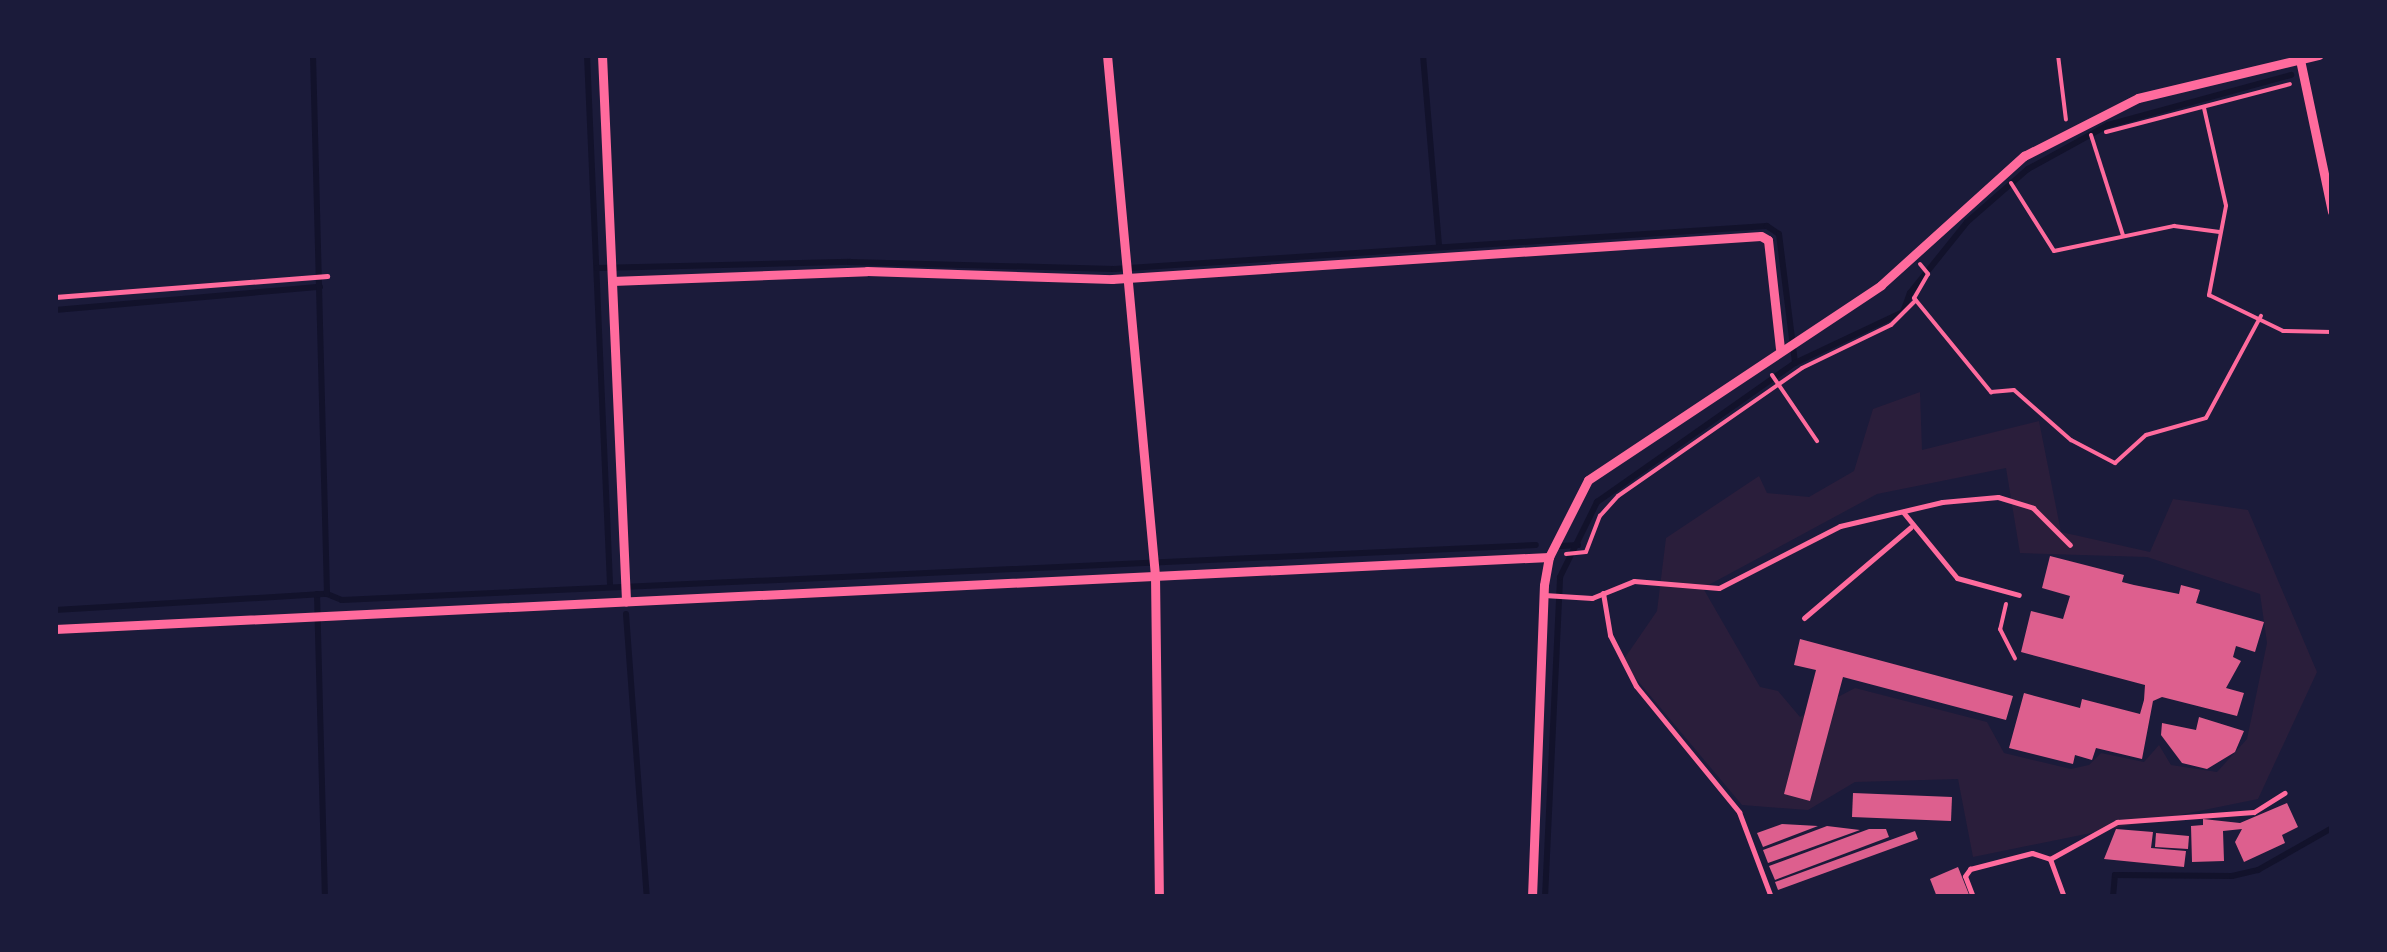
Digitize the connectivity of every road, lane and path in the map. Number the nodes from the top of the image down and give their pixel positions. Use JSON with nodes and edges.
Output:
{"nodes":[{"id":1,"x":602,"y":55,"type":"edge"},
{"id":2,"x":1107,"y":55,"type":"edge"},
{"id":3,"x":2058,"y":55,"type":"edge"},
{"id":4,"x":2320,"y":55,"type":"edge"},
{"id":5,"x":2301,"y":59,"type":"edge"},
{"id":6,"x":2309,"y":78,"type":"junction"},
{"id":7,"x":2204,"y":108,"type":"junction"},
{"id":8,"x":2068,"y":130,"type":"dead end"},
{"id":9,"x":2014,"y":187,"type":"dead end"},
{"id":10,"x":2332,"y":212,"type":"edge"},
{"id":11,"x":2220,"y":232,"type":"junction"},
{"id":12,"x":2123,"y":235,"type":"junction"},
{"id":13,"x":1923,"y":268,"type":"dead end"},
{"id":14,"x":1126,"y":270,"type":"junction"},
{"id":15,"x":612,"y":272,"type":"junction"},
{"id":16,"x":327,"y":276,"type":"dead end"},
{"id":17,"x":55,"y":297,"type":"edge"},
{"id":18,"x":1916,"y":300,"type":"junction"},
{"id":19,"x":2261,"y":316,"type":"junction"},
{"id":20,"x":2332,"y":332,"type":"edge"},
{"id":21,"x":1786,"y":344,"type":"junction"},
{"id":22,"x":1772,"y":374,"type":"dead end"},
{"id":23,"x":1777,"y":381,"type":"junction"},
{"id":24,"x":1817,"y":441,"type":"dead end"},
{"id":25,"x":1903,"y":512,"type":"junction"},
{"id":26,"x":1911,"y":528,"type":"junction"},
{"id":27,"x":2070,"y":545,"type":"dead end"},
{"id":28,"x":1566,"y":554,"type":"dead end"},
{"id":29,"x":1550,"y":557,"type":"junction"},
{"id":30,"x":1154,"y":571,"type":"junction"},
{"id":31,"x":2009,"y":592,"type":"junction"},
{"id":32,"x":1603,"y":593,"type":"junction"},
{"id":33,"x":2019,"y":595,"type":"dead end"},
{"id":34,"x":1549,"y":596,"type":"junction"},
{"id":35,"x":626,"y":597,"type":"junction"},
{"id":36,"x":1804,"y":618,"type":"dead end"},
{"id":37,"x":55,"y":629,"type":"edge"},
{"id":38,"x":2016,"y":658,"type":"dead end"},
{"id":39,"x":2285,"y":793,"type":"dead end"},
{"id":40,"x":2050,"y":859,"type":"junction"},
{"id":41,"x":1159,"y":897,"type":"edge"},
{"id":42,"x":1532,"y":897,"type":"edge"},
{"id":43,"x":1771,"y":897,"type":"edge"},
{"id":44,"x":1973,"y":897,"type":"edge"},
{"id":45,"x":2064,"y":897,"type":"edge"}],
"edges":[{"from":1,"to":15,"type":"street"},
{"from":2,"to":14,"type":"street"},
{"from":3,"to":8,"type":"path"},
{"from":4,"to":5,"type":"street"},
{"from":5,"to":6,"type":"street"},
{"from":5,"to":21,"type":"street"},
{"from":6,"to":7,"type":"path"},
{"from":6,"to":10,"type":"street"},
{"from":7,"to":11,"type":"path"},
{"from":7,"to":12,"type":"path"},
{"from":9,"to":12,"type":"path"},
{"from":11,"to":12,"type":"path"},
{"from":11,"to":19,"type":"path"},
{"from":13,"to":18,"type":"path"},
{"from":14,"to":15,"type":"street"},
{"from":14,"to":21,"type":"street"},
{"from":14,"to":30,"type":"street"},
{"from":15,"to":35,"type":"street"},
{"from":16,"to":17,"type":"lane"},
{"from":18,"to":19,"type":"path"},
{"from":18,"to":23,"type":"path"},
{"from":19,"to":20,"type":"path"},
{"from":21,"to":29,"type":"street"},
{"from":22,"to":23,"type":"path"},
{"from":23,"to":24,"type":"path"},
{"from":23,"to":28,"type":"path"},
{"from":25,"to":26,"type":"lane"},
{"from":25,"to":27,"type":"lane"},
{"from":25,"to":32,"type":"lane"},
{"from":26,"to":31,"type":"lane"},
{"from":26,"to":36,"type":"lane"},
{"from":29,"to":30,"type":"street"},
{"from":29,"to":34,"type":"street"},
{"from":30,"to":35,"type":"street"},
{"from":30,"to":41,"type":"street"},
{"from":31,"to":33,"type":"lane"},
{"from":31,"to":38,"type":"path"},
{"from":32,"to":34,"type":"lane"},
{"from":32,"to":43,"type":"lane"},
{"from":34,"to":42,"type":"street"},
{"from":35,"to":37,"type":"street"},
{"from":39,"to":40,"type":"lane"},
{"from":40,"to":44,"type":"lane"},
{"from":40,"to":45,"type":"lane"}]}
